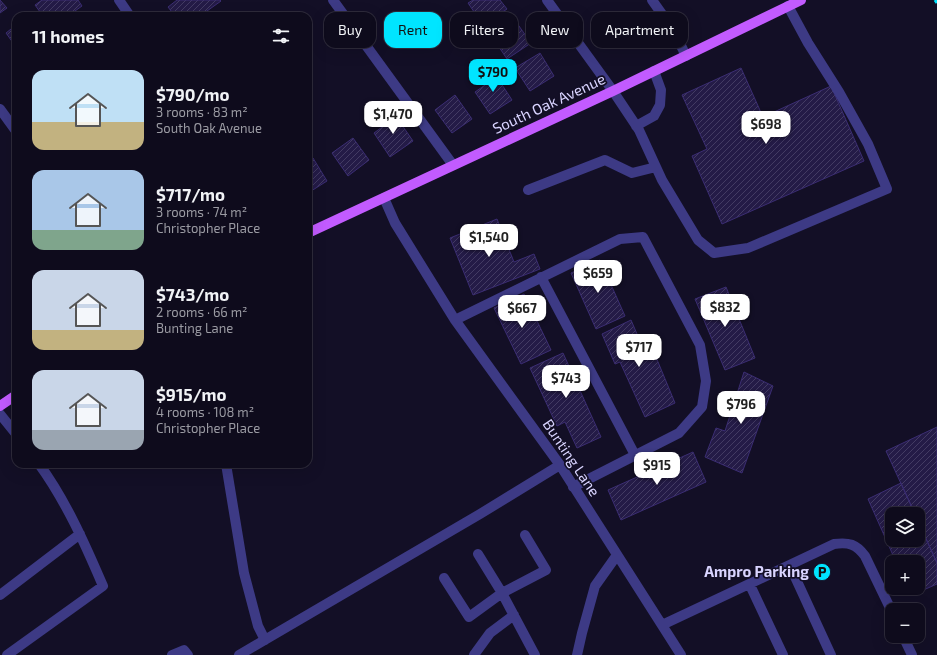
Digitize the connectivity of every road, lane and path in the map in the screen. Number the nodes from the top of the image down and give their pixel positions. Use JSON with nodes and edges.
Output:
{"nodes":[{"id":1,"x":119,"y":0,"type":"edge"},
{"id":2,"x":333,"y":0,"type":"edge"},
{"id":3,"x":547,"y":0,"type":"edge"},
{"id":4,"x":652,"y":0,"type":"edge"},
{"id":5,"x":801,"y":0,"type":"edge"},
{"id":6,"x":788,"y":6,"type":"junction"},
{"id":7,"x":127,"y":12,"type":"edge"},
{"id":8,"x":686,"y":56,"type":"junction"},
{"id":9,"x":654,"y":71,"type":"junction"},
{"id":10,"x":613,"y":91,"type":"junction"},
{"id":11,"x":0,"y":109,"type":"edge"},
{"id":12,"x":12,"y":126,"type":"edge"},
{"id":13,"x":636,"y":126,"type":"junction"},
{"id":14,"x":453,"y":165,"type":"junction"},
{"id":15,"x":656,"y":167,"type":"junction"},
{"id":16,"x":528,"y":190,"type":"dead end"},
{"id":17,"x":384,"y":198,"type":"junction"},
{"id":18,"x":312,"y":231,"type":"edge"},
{"id":19,"x":541,"y":278,"type":"junction"},
{"id":20,"x":455,"y":320,"type":"junction"},
{"id":21,"x":12,"y":398,"type":"edge"},
{"id":22,"x":0,"y":406,"type":"edge"},
{"id":23,"x":0,"y":414,"type":"edge"},
{"id":24,"x":12,"y":429,"type":"edge"},
{"id":25,"x":635,"y":455,"type":"junction"},
{"id":26,"x":560,"y":465,"type":"junction"},
{"id":27,"x":41,"y":468,"type":"edge"},
{"id":28,"x":227,"y":468,"type":"edge"},
{"id":29,"x":573,"y":487,"type":"junction"},
{"id":30,"x":80,"y":534,"type":"junction"},
{"id":31,"x":525,"y":535,"type":"dead end"},
{"id":32,"x":478,"y":554,"type":"dead end"},
{"id":33,"x":617,"y":555,"type":"junction"},
{"id":34,"x":790,"y":566,"type":"junction"},
{"id":35,"x":444,"y":578,"type":"dead end"},
{"id":36,"x":750,"y":585,"type":"junction"},
{"id":37,"x":502,"y":593,"type":"junction"},
{"id":38,"x":0,"y":595,"type":"edge"},
{"id":39,"x":888,"y":603,"type":"edge"},
{"id":40,"x":514,"y":615,"type":"junction"},
{"id":41,"x":662,"y":625,"type":"junction"},
{"id":42,"x":265,"y":640,"type":"junction"},
{"id":43,"x":906,"y":643,"type":"edge"},
{"id":44,"x":7,"y":655,"type":"edge"},
{"id":45,"x":172,"y":655,"type":"edge"},
{"id":46,"x":188,"y":655,"type":"edge"},
{"id":47,"x":239,"y":655,"type":"edge"},
{"id":48,"x":474,"y":655,"type":"edge"},
{"id":49,"x":535,"y":655,"type":"edge"},
{"id":50,"x":577,"y":655,"type":"edge"},
{"id":51,"x":681,"y":655,"type":"edge"},
{"id":52,"x":783,"y":655,"type":"edge"},
{"id":53,"x":831,"y":655,"type":"edge"},
{"id":54,"x":912,"y":655,"type":"edge"}],
"edges":[{"from":1,"to":7,"type":"street"},
{"from":2,"to":14,"type":"street"},
{"from":3,"to":10,"type":"street"},
{"from":4,"to":8,"type":"street"},
{"from":5,"to":6,"type":"main road","name":"South Oak Avenue"},
{"from":6,"to":8,"type":"main road","name":"South Oak Avenue"},
{"from":6,"to":15,"type":"street"},
{"from":8,"to":9,"type":"main road","name":"South Oak Avenue"},
{"from":9,"to":10,"type":"main road","name":"South Oak Avenue"},
{"from":9,"to":13,"type":"street"},
{"from":10,"to":13,"type":"street"},
{"from":10,"to":14,"type":"main road","name":"South Oak Avenue"},
{"from":11,"to":12,"type":"street"},
{"from":13,"to":15,"type":"street"},
{"from":14,"to":17,"type":"main road","name":"South Oak Avenue"},
{"from":15,"to":16,"type":"street"},
{"from":17,"to":18,"type":"main road","name":"South Oak Avenue"},
{"from":17,"to":20,"type":"street","name":"Bunting Lane"},
{"from":19,"to":20,"type":"street"},
{"from":19,"to":25,"type":"street"},
{"from":19,"to":25,"type":"street"},
{"from":20,"to":26,"type":"street","name":"Bunting Lane"},
{"from":21,"to":22,"type":"main road"},
{"from":23,"to":24,"type":"street"},
{"from":25,"to":29,"type":"street"},
{"from":26,"to":29,"type":"street","name":"Bunting Lane"},
{"from":26,"to":42,"type":"street"},
{"from":27,"to":30,"type":"street"},
{"from":28,"to":42,"type":"street"},
{"from":29,"to":33,"type":"street","name":"Bunting Lane"},
{"from":30,"to":38,"type":"street"},
{"from":30,"to":44,"type":"street"},
{"from":31,"to":37,"type":"street"},
{"from":32,"to":37,"type":"street"},
{"from":33,"to":41,"type":"street","name":"Bunting Lane"},
{"from":33,"to":50,"type":"street"},
{"from":34,"to":36,"type":"street"},
{"from":34,"to":39,"type":"street"},
{"from":34,"to":53,"type":"street"},
{"from":35,"to":37,"type":"street"},
{"from":36,"to":41,"type":"street"},
{"from":36,"to":52,"type":"street"},
{"from":37,"to":40,"type":"street"},
{"from":40,"to":48,"type":"street"},
{"from":40,"to":49,"type":"street"},
{"from":41,"to":51,"type":"street","name":"Bunting Lane"},
{"from":42,"to":47,"type":"street"},
{"from":43,"to":54,"type":"street"},
{"from":45,"to":46,"type":"street"}]}
